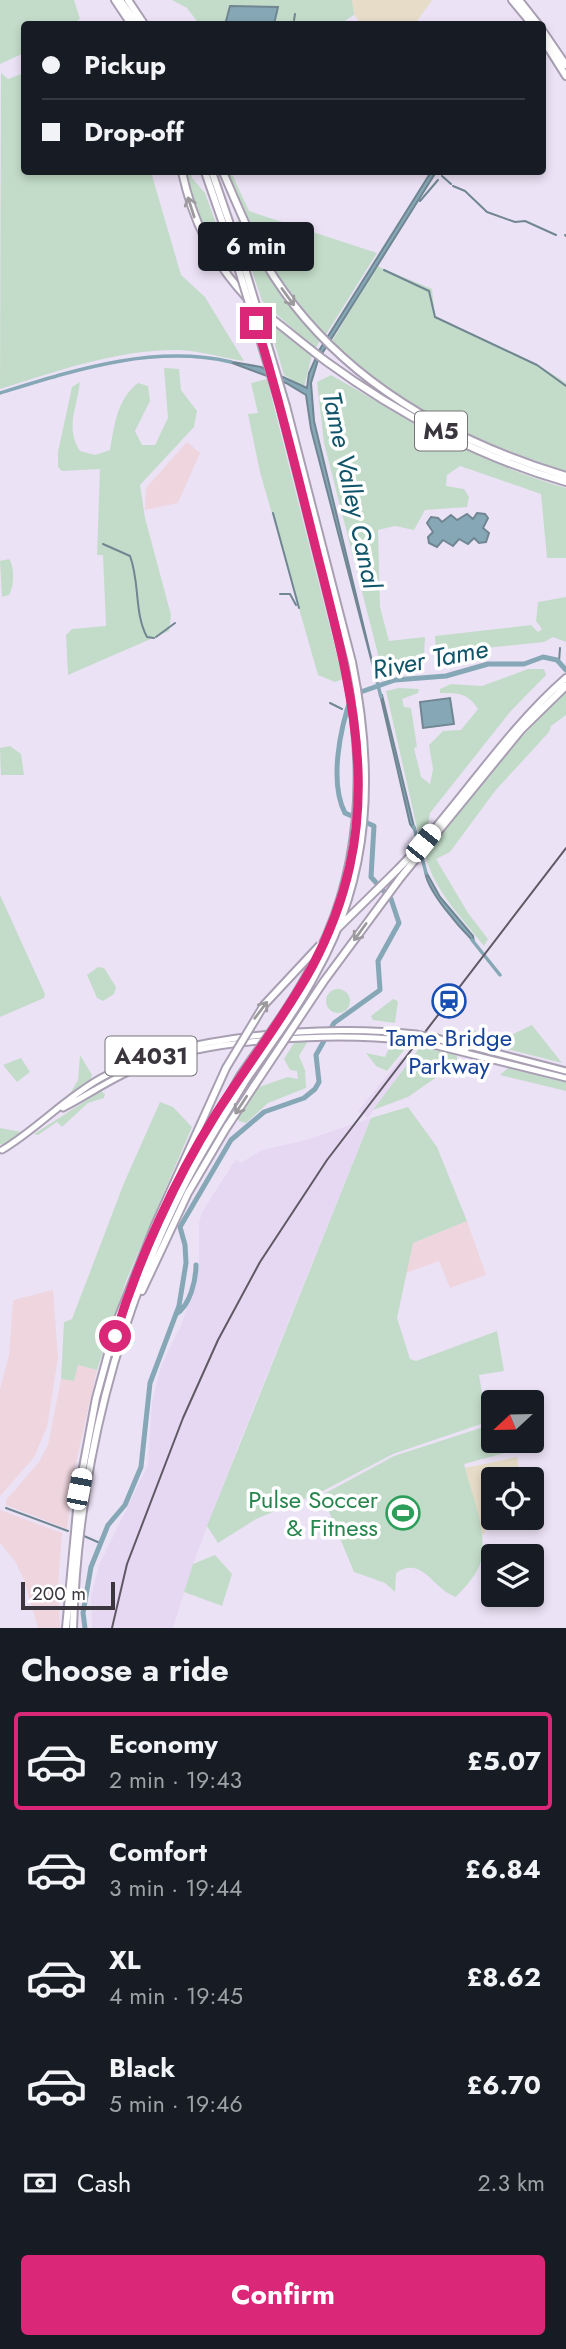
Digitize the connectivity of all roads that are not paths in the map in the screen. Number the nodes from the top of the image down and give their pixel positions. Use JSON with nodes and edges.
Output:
{"nodes":[{"id":1,"x":115,"y":0,"type":"edge"},
{"id":2,"x":121,"y":0,"type":"edge"},
{"id":3,"x":130,"y":0,"type":"edge"},
{"id":4,"x":512,"y":0,"type":"edge"},
{"id":5,"x":520,"y":3,"type":"edge"},
{"id":6,"x":129,"y":21,"type":"edge"},
{"id":7,"x":135,"y":21,"type":"edge"},
{"id":8,"x":144,"y":21,"type":"edge"},
{"id":9,"x":530,"y":21,"type":"edge"},
{"id":10,"x":535,"y":21,"type":"edge"},
{"id":11,"x":546,"y":37,"type":"edge"},
{"id":12,"x":546,"y":39,"type":"edge"},
{"id":13,"x":566,"y":65,"type":"edge"},
{"id":14,"x":566,"y":76,"type":"edge"},
{"id":15,"x":183,"y":175,"type":"edge"},
{"id":16,"x":206,"y":175,"type":"edge"},
{"id":17,"x":213,"y":175,"type":"edge"},
{"id":18,"x":224,"y":175,"type":"edge"},
{"id":19,"x":240,"y":263,"type":"junction"},
{"id":20,"x":566,"y":476,"type":"edge"},
{"id":21,"x":566,"y":482,"type":"edge"},
{"id":22,"x":566,"y":678,"type":"edge"},
{"id":23,"x":566,"y":686,"type":"edge"},
{"id":24,"x":388,"y":1035,"type":"junction"},
{"id":25,"x":433,"y":1037,"type":"joint"},
{"id":26,"x":466,"y":1048,"type":"junction"},
{"id":27,"x":193,"y":1051,"type":"junction"},
{"id":28,"x":566,"y":1071,"type":"edge"},
{"id":29,"x":243,"y":1078,"type":"junction"},
{"id":30,"x":566,"y":1078,"type":"edge"},
{"id":31,"x":54,"y":1113,"type":"junction"},
{"id":32,"x":228,"y":1125,"type":"junction"},
{"id":33,"x":1,"y":1151,"type":"edge"},
{"id":34,"x":180,"y":1195,"type":"junction"},
{"id":35,"x":126,"y":1324,"type":"junction"},
{"id":36,"x":96,"y":1398,"type":"junction"},
{"id":37,"x":66,"y":1628,"type":"edge"},
{"id":38,"x":73,"y":1628,"type":"edge"}],
"edges":[{"from":1,"to":6,"type":"highway"},
{"from":2,"to":7,"type":"highway"},
{"from":3,"to":8,"type":"highway"},
{"from":4,"to":5,"type":"highway"},
{"from":5,"to":9,"type":"highway"},
{"from":5,"to":10,"type":"highway"},
{"from":11,"to":13,"type":"highway"},
{"from":12,"to":14,"type":"highway"},
{"from":21,"to":15,"type":"highway","number":"M5","one_way":true},
{"from":16,"to":19,"type":"highway"},
{"from":17,"to":19,"type":"highway"},
{"from":18,"to":20,"type":"highway","number":"M5","one_way":true},
{"from":19,"to":29,"type":"highway","bridge":true},
{"from":36,"to":22,"type":"highway","one_way":true,"bridge":true},
{"from":23,"to":32,"type":"highway","one_way":true,"bridge":true},
{"from":24,"to":25,"type":"main road","number":"A4031","bridge":true},
{"from":24,"to":26,"type":"main road","number":"A4031","bridge":true},
{"from":24,"to":27,"type":"main road","number":"A4031"},
{"from":25,"to":26,"type":"highway"},
{"from":26,"to":28,"type":"main road","number":"A4031"},
{"from":26,"to":30,"type":"main road","number":"A4031"},
{"from":27,"to":31,"type":"main road","number":"A4031"},
{"from":27,"to":31,"type":"main road","number":"A4031"},
{"from":29,"to":34,"type":"highway"},
{"from":29,"to":36,"type":"highway"},
{"from":31,"to":33,"type":"main road","number":"A4031"},
{"from":32,"to":34,"type":"highway"},
{"from":32,"to":35,"type":"highway"},
{"from":34,"to":35,"type":"highway"},
{"from":35,"to":38,"type":"highway"},
{"from":36,"to":37,"type":"highway"}]}
